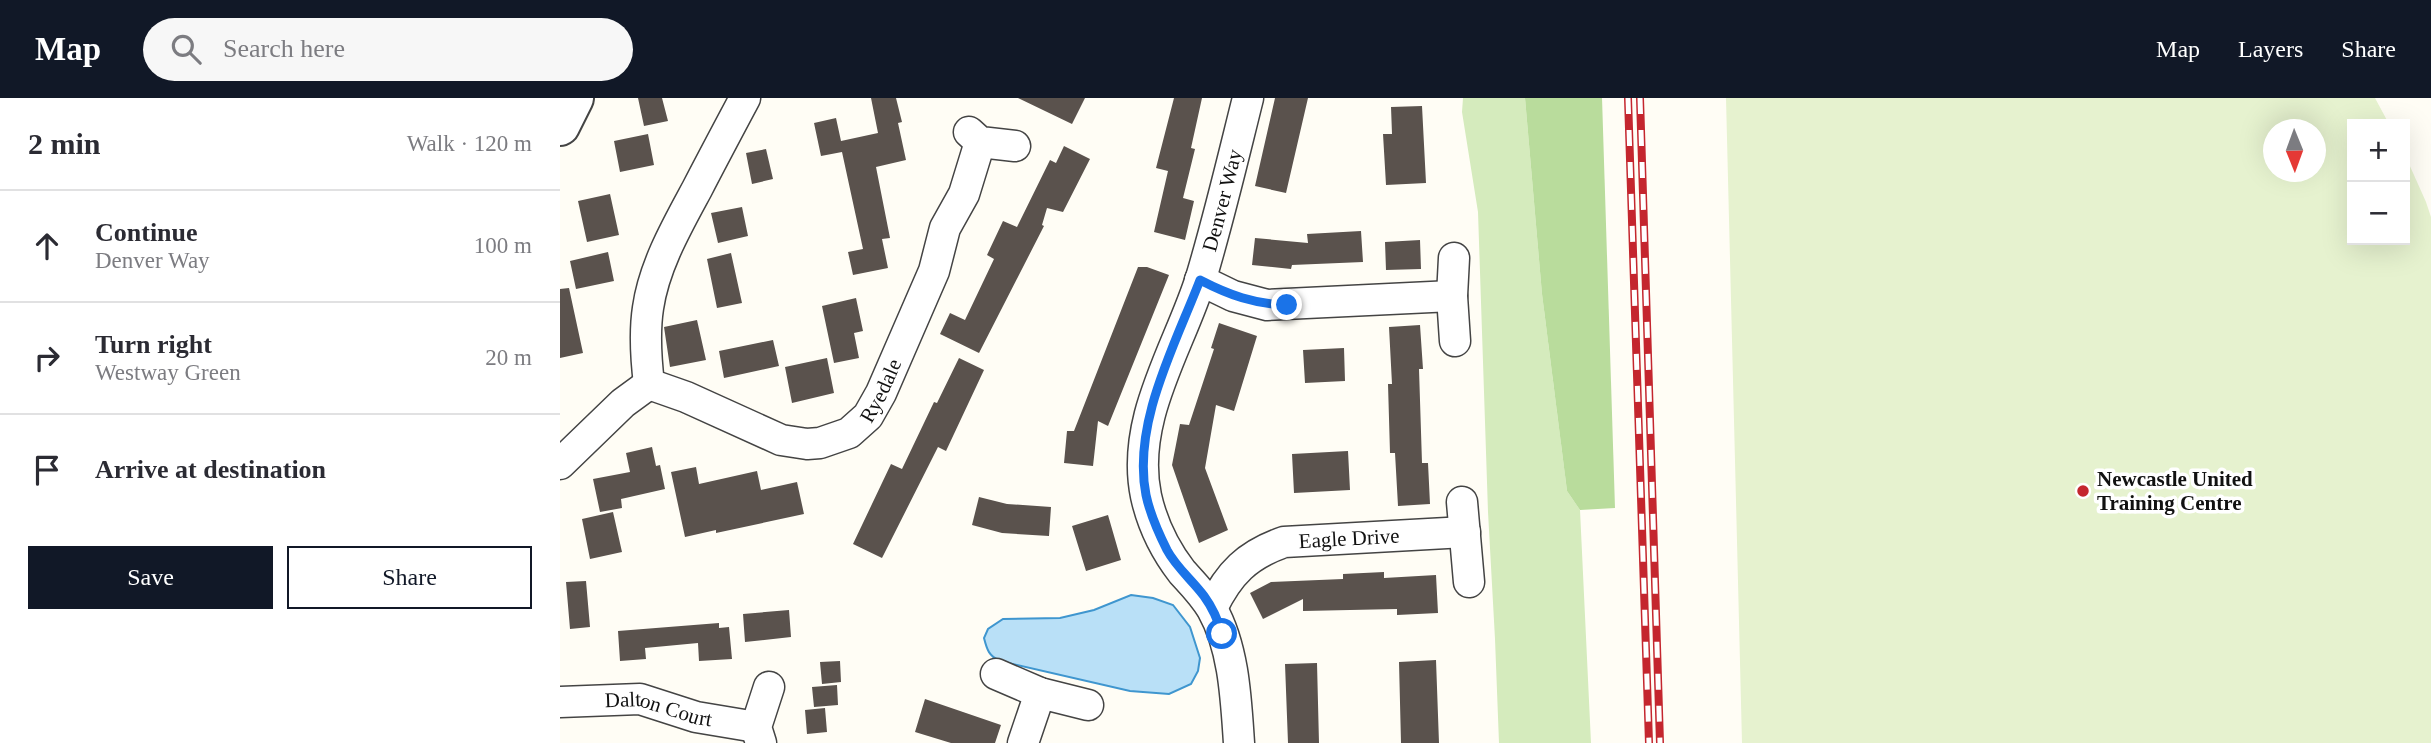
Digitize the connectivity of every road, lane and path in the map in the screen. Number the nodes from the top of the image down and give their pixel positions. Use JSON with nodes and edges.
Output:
{"nodes":[{"id":1,"x":746,"y":98,"type":"edge"},
{"id":2,"x":1248,"y":98,"type":"edge"},
{"id":3,"x":1015,"y":146,"type":"dead end"},
{"id":4,"x":1454,"y":258,"type":"dead end"},
{"id":5,"x":1200,"y":280,"type":"junction"},
{"id":6,"x":1452,"y":296,"type":"junction"},
{"id":7,"x":1455,"y":341,"type":"dead end"},
{"id":8,"x":649,"y":384,"type":"junction"},
{"id":9,"x":560,"y":464,"type":"edge"},
{"id":10,"x":1462,"y":502,"type":"dead end"},
{"id":11,"x":1465,"y":532,"type":"junction"},
{"id":12,"x":1469,"y":582,"type":"dead end"},
{"id":13,"x":1212,"y":608,"type":"junction"},
{"id":14,"x":996,"y":674,"type":"dead end"},
{"id":15,"x":769,"y":687,"type":"dead end"},
{"id":16,"x":1040,"y":693,"type":"junction"},
{"id":17,"x":560,"y":702,"type":"edge"},
{"id":18,"x":1088,"y":705,"type":"dead end"},
{"id":19,"x":759,"y":735,"type":"edge"},
{"id":20,"x":1023,"y":743,"type":"edge"},
{"id":21,"x":1239,"y":743,"type":"edge"}],
"edges":[{"from":1,"to":8,"type":"street"},
{"from":2,"to":5,"type":"street","name":"Denver Way"},
{"from":3,"to":8,"type":"street","name":"Ryedale"},
{"from":4,"to":6,"type":"street"},
{"from":5,"to":6,"type":"street"},
{"from":5,"to":13,"type":"street","name":"Denver Way"},
{"from":6,"to":7,"type":"street"},
{"from":8,"to":9,"type":"street"},
{"from":10,"to":11,"type":"street"},
{"from":11,"to":12,"type":"street"},
{"from":11,"to":13,"type":"street","name":"Eagle Drive"},
{"from":13,"to":21,"type":"street","name":"Denver Way"},
{"from":14,"to":16,"type":"street"},
{"from":15,"to":19,"type":"street","name":"Dalton Court"},
{"from":16,"to":18,"type":"street"},
{"from":16,"to":20,"type":"street"},
{"from":17,"to":19,"type":"street","name":"Dalton Court"}]}
